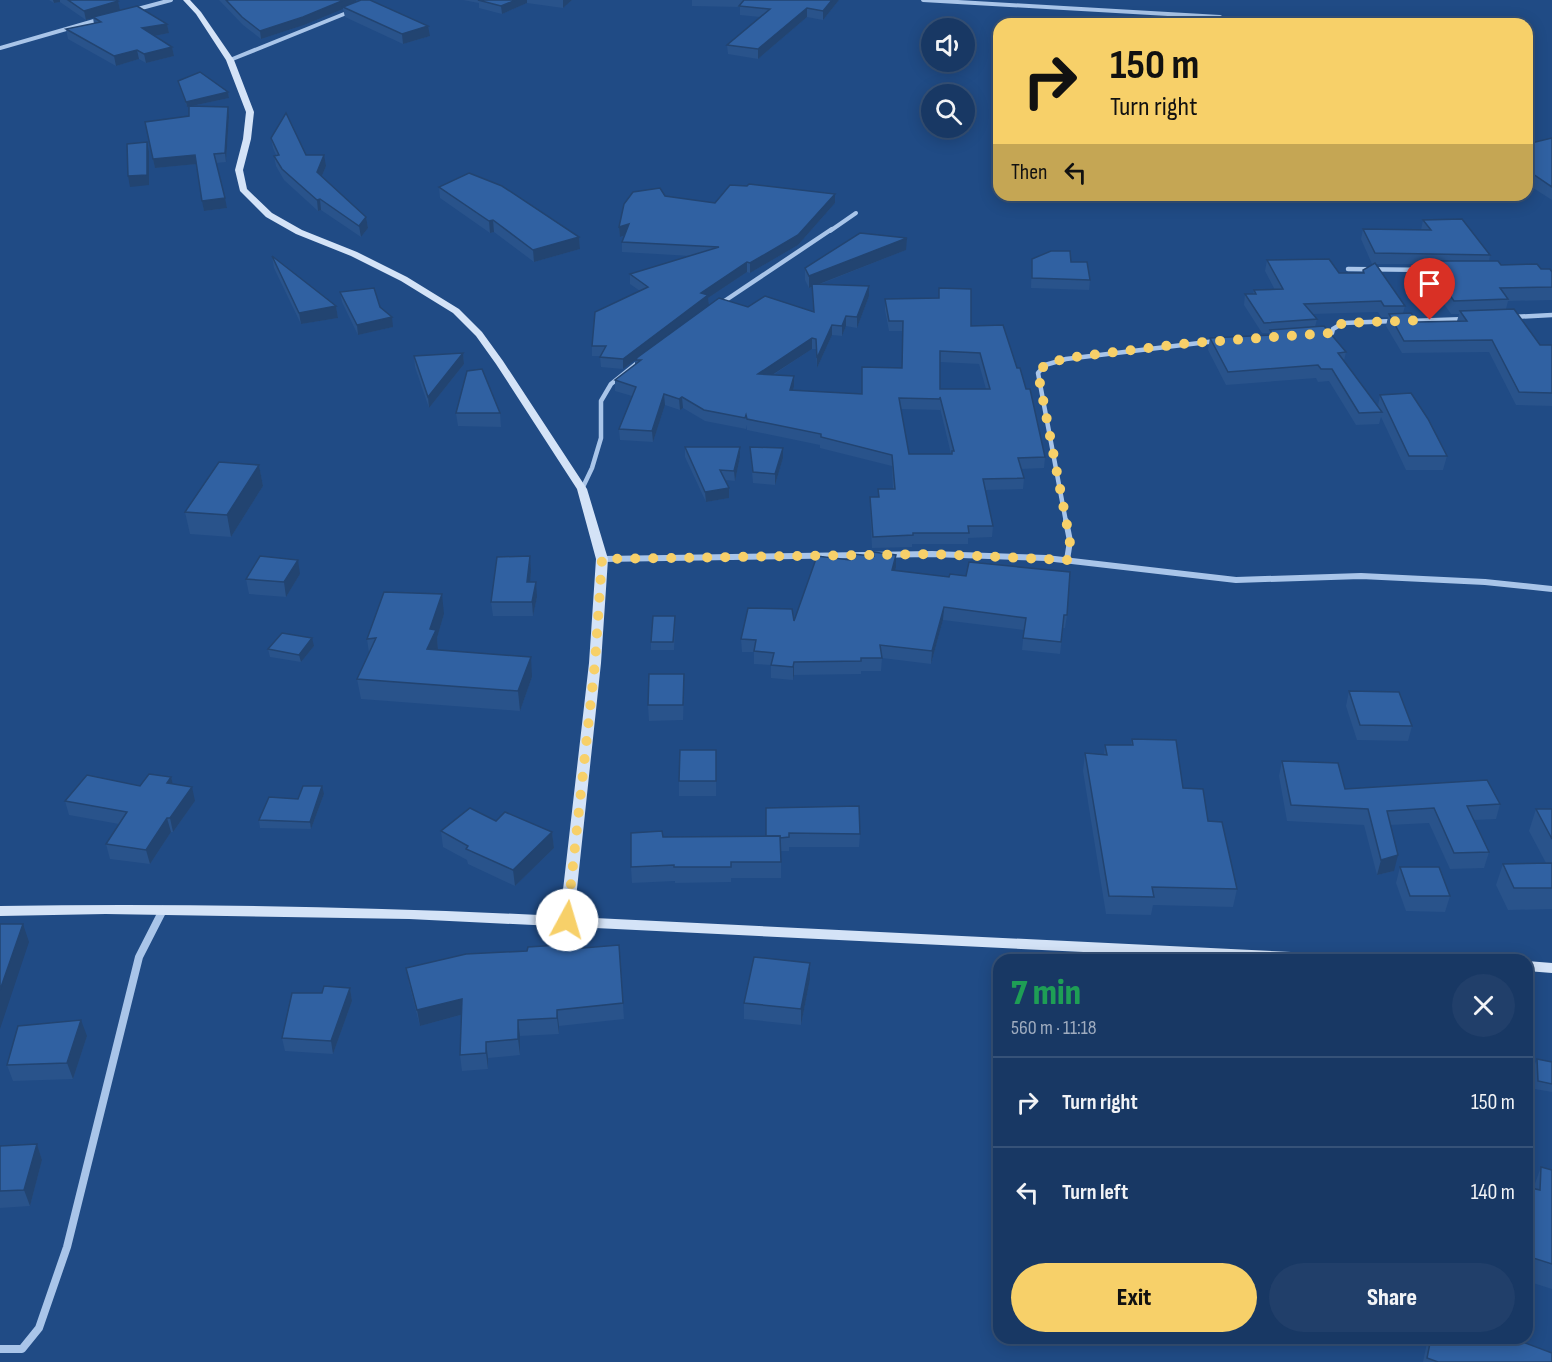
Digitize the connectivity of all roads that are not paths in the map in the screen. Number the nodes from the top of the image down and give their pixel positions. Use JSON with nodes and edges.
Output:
{"nodes":[{"id":1,"x":171,"y":0,"type":"edge"},
{"id":2,"x":186,"y":0,"type":"edge"},
{"id":3,"x":923,"y":0,"type":"edge"},
{"id":4,"x":129,"y":12,"type":"edge"},
{"id":5,"x":350,"y":12,"type":"edge"},
{"id":6,"x":1220,"y":16,"type":"dead end"},
{"id":7,"x":107,"y":18,"type":"edge"},
{"id":8,"x":0,"y":48,"type":"edge"},
{"id":9,"x":230,"y":60,"type":"junction"},
{"id":10,"x":856,"y":213,"type":"dead end"},
{"id":11,"x":1348,"y":269,"type":"dead end"},
{"id":12,"x":1432,"y":270,"type":"edge"},
{"id":13,"x":714,"y":308,"type":"edge"},
{"id":14,"x":1552,"y":315,"type":"edge"},
{"id":15,"x":1507,"y":317,"type":"edge"},
{"id":16,"x":1473,"y":319,"type":"edge"},
{"id":17,"x":1320,"y":334,"type":"edge"},
{"id":18,"x":1226,"y":341,"type":"edge"},
{"id":19,"x":650,"y":353,"type":"edge"},
{"id":20,"x":582,"y":489,"type":"junction"},
{"id":21,"x":602,"y":559,"type":"junction"},
{"id":22,"x":1067,"y":560,"type":"junction"},
{"id":23,"x":1552,"y":589,"type":"edge"},
{"id":24,"x":163,"y":910,"type":"junction"},
{"id":25,"x":0,"y":911,"type":"edge"},
{"id":26,"x":567,"y":920,"type":"junction"},
{"id":27,"x":1236,"y":954,"type":"edge"},
{"id":28,"x":1533,"y":966,"type":"edge"},
{"id":29,"x":1552,"y":968,"type":"edge"},
{"id":30,"x":0,"y":1349,"type":"edge"}],
"edges":[{"from":1,"to":4,"type":"street"},
{"from":2,"to":9,"type":"street"},
{"from":3,"to":6,"type":"street"},
{"from":5,"to":9,"type":"street"},
{"from":7,"to":8,"type":"street"},
{"from":9,"to":20,"type":"street"},
{"from":10,"to":13,"type":"street"},
{"from":11,"to":12,"type":"street"},
{"from":14,"to":15,"type":"street"},
{"from":16,"to":17,"type":"street"},
{"from":18,"to":22,"type":"street"},
{"from":19,"to":20,"type":"street"},
{"from":20,"to":21,"type":"street"},
{"from":21,"to":22,"type":"street"},
{"from":21,"to":26,"type":"street"},
{"from":22,"to":23,"type":"street"},
{"from":24,"to":25,"type":"street"},
{"from":24,"to":26,"type":"street"},
{"from":24,"to":30,"type":"street"},
{"from":26,"to":27,"type":"street"},
{"from":28,"to":29,"type":"street"}]}
